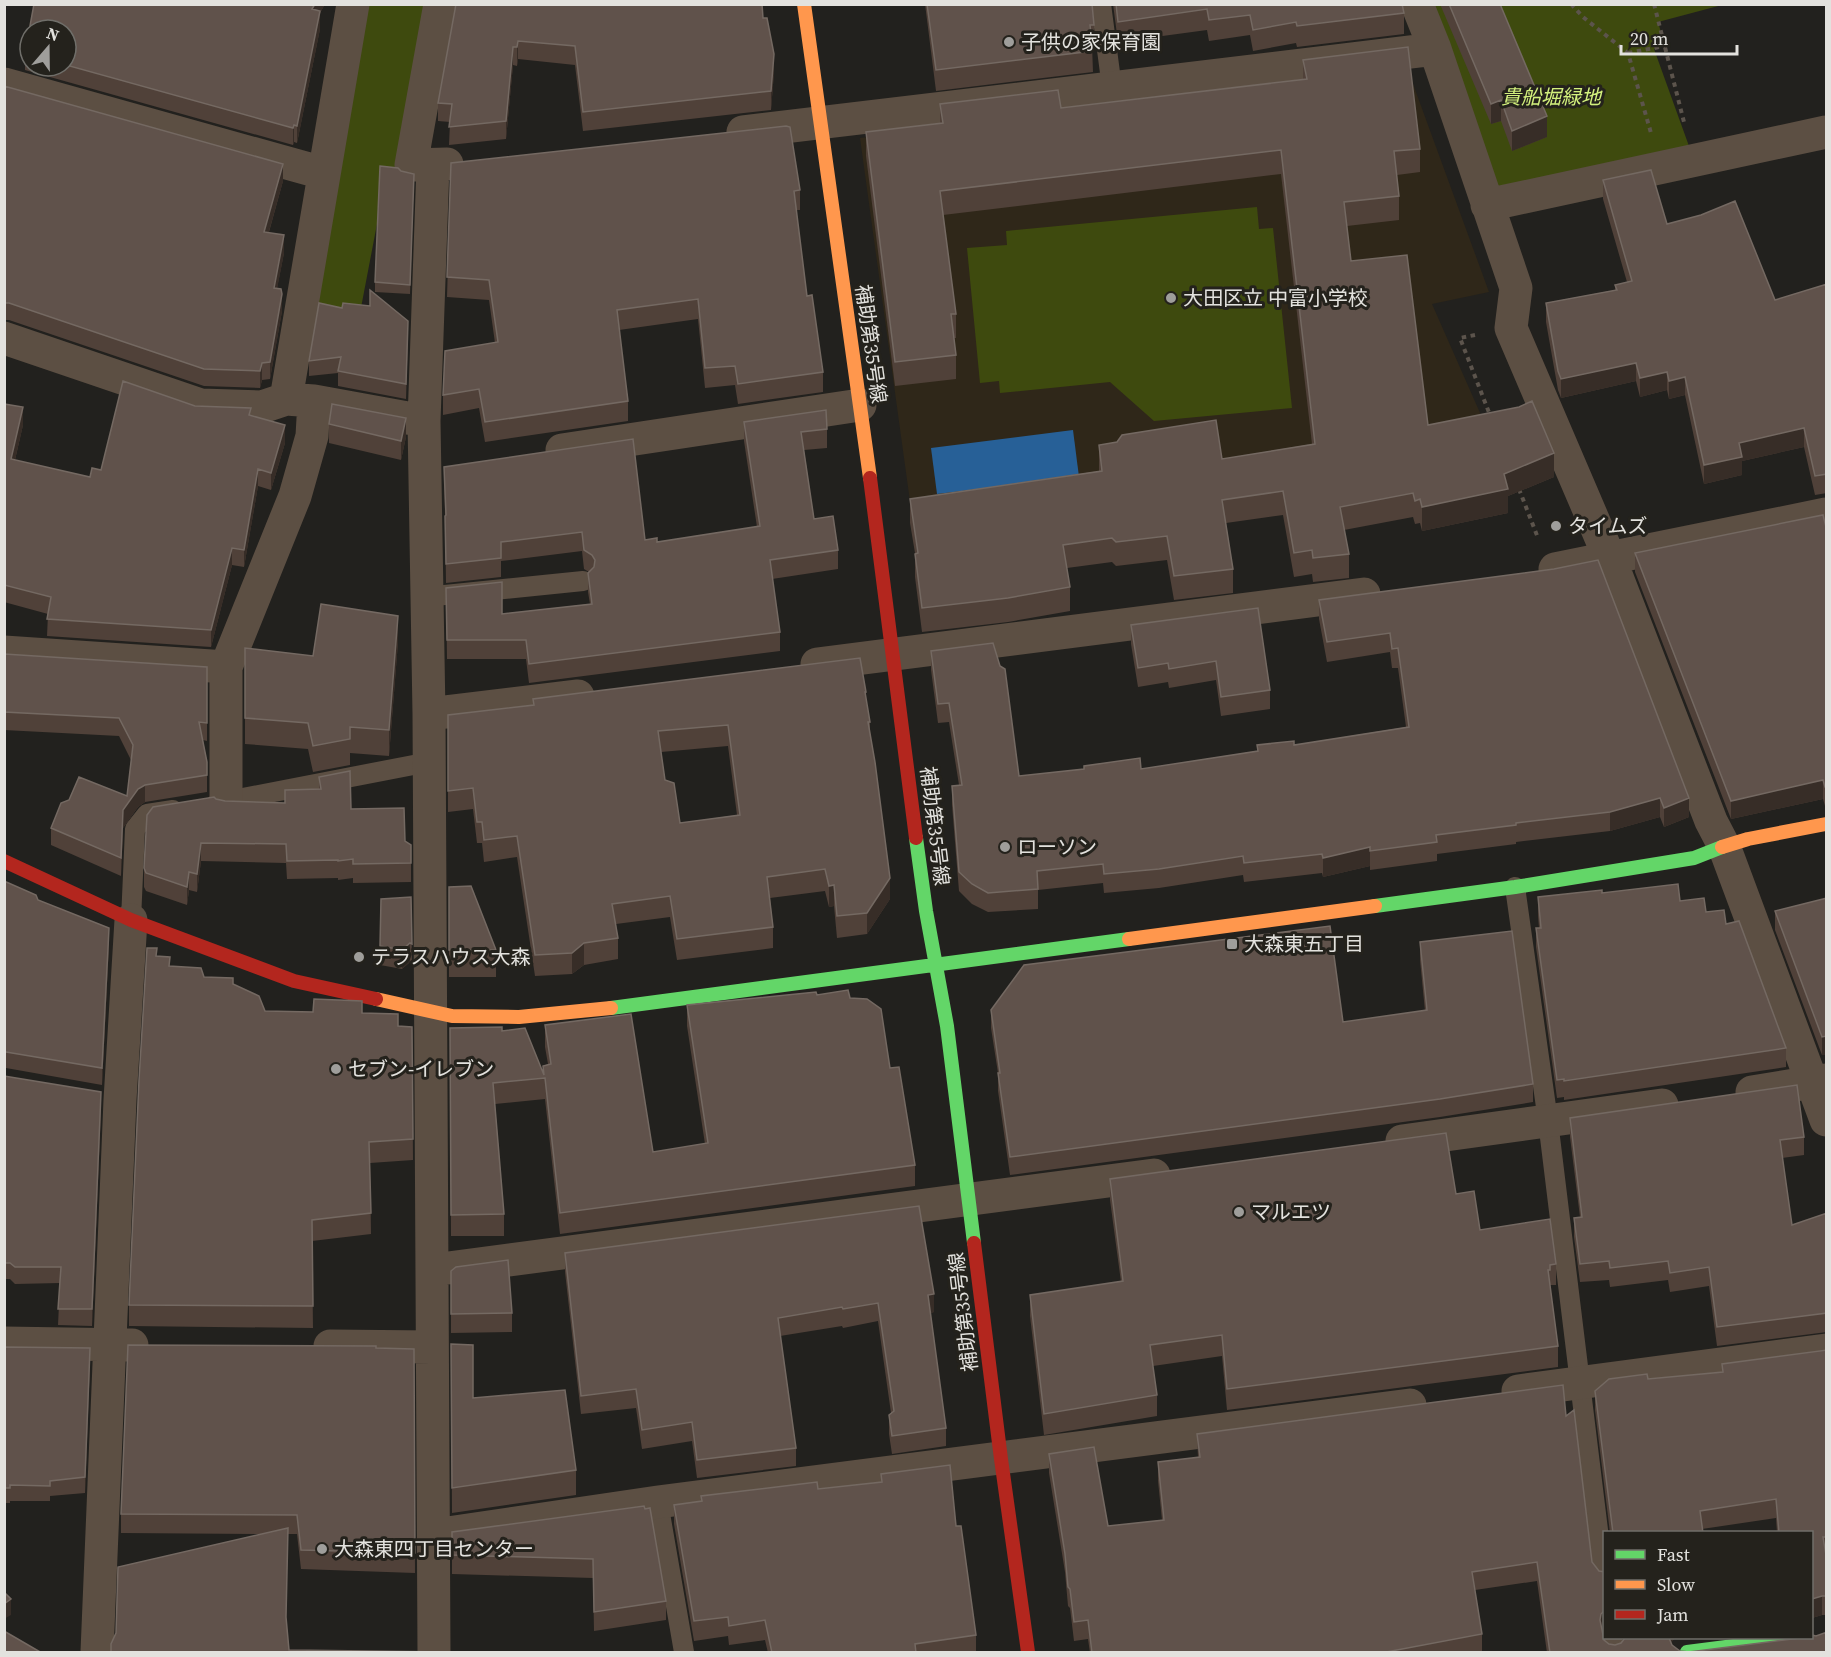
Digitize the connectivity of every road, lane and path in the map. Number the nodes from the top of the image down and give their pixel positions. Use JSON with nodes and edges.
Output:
{"nodes":[{"id":1,"x":353,"y":4,"type":"edge"},
{"id":2,"x":440,"y":4,"type":"edge"},
{"id":3,"x":804,"y":4,"type":"edge"},
{"id":4,"x":1101,"y":4,"type":"edge"},
{"id":5,"x":1417,"y":4,"type":"edge"},
{"id":6,"x":1571,"y":4,"type":"edge"},
{"id":7,"x":1654,"y":4,"type":"edge"},
{"id":8,"x":1665,"y":46,"type":"junction"},
{"id":9,"x":1435,"y":49,"type":"junction"},
{"id":10,"x":1628,"y":53,"type":"junction"},
{"id":11,"x":4,"y":84,"type":"edge"},
{"id":12,"x":1112,"y":88,"type":"junction"},
{"id":13,"x":822,"y":122,"type":"junction"},
{"id":14,"x":1827,"y":132,"type":"edge"},
{"id":15,"x":715,"y":135,"type":"edge"},
{"id":16,"x":1694,"y":160,"type":"junction"},
{"id":17,"x":480,"y":161,"type":"edge"},
{"id":18,"x":433,"y":166,"type":"junction"},
{"id":19,"x":1661,"y":168,"type":"junction"},
{"id":20,"x":323,"y":173,"type":"junction"},
{"id":21,"x":1487,"y":205,"type":"junction"},
{"id":22,"x":4,"y":338,"type":"edge"},
{"id":23,"x":300,"y":400,"type":"junction"},
{"id":24,"x":860,"y":405,"type":"junction"},
{"id":25,"x":424,"y":421,"type":"junction"},
{"id":26,"x":530,"y":455,"type":"edge"},
{"id":27,"x":459,"y":466,"type":"edge"},
{"id":28,"x":426,"y":468,"type":"junction"},
{"id":29,"x":1827,"y":514,"type":"edge"},
{"id":30,"x":1610,"y":559,"type":"junction"},
{"id":31,"x":1527,"y":573,"type":"edge"},
{"id":32,"x":583,"y":581,"type":"dead end"},
{"id":33,"x":1398,"y":590,"type":"edge"},
{"id":34,"x":425,"y":597,"type":"junction"},
{"id":35,"x":4,"y":652,"type":"edge"},
{"id":36,"x":893,"y":656,"type":"junction"},
{"id":37,"x":226,"y":667,"type":"junction"},
{"id":38,"x":782,"y":669,"type":"edge"},
{"id":39,"x":609,"y":692,"type":"edge"},
{"id":40,"x":429,"y":714,"type":"junction"},
{"id":41,"x":429,"y":762,"type":"junction"},
{"id":42,"x":207,"y":804,"type":"junction"},
{"id":43,"x":1827,"y":824,"type":"edge"},
{"id":44,"x":1724,"y":846,"type":"junction"},
{"id":45,"x":4,"y":861,"type":"edge"},
{"id":46,"x":1515,"y":887,"type":"junction"},
{"id":47,"x":131,"y":920,"type":"junction"},
{"id":48,"x":935,"y":965,"type":"junction"},
{"id":49,"x":430,"y":1012,"type":"junction"},
{"id":50,"x":1819,"y":1082,"type":"edge"},
{"id":51,"x":1720,"y":1096,"type":"edge"},
{"id":52,"x":1686,"y":1101,"type":"edge"},
{"id":53,"x":1827,"y":1120,"type":"edge"},
{"id":54,"x":1548,"y":1121,"type":"junction"},
{"id":55,"x":1373,"y":1145,"type":"edge"},
{"id":56,"x":1186,"y":1170,"type":"edge"},
{"id":57,"x":969,"y":1200,"type":"junction"},
{"id":58,"x":433,"y":1270,"type":"junction"},
{"id":59,"x":4,"y":1342,"type":"edge"},
{"id":60,"x":110,"y":1345,"type":"junction"},
{"id":61,"x":158,"y":1346,"type":"edge"},
{"id":62,"x":301,"y":1346,"type":"edge"},
{"id":63,"x":432,"y":1347,"type":"junction"},
{"id":64,"x":1827,"y":1350,"type":"edge"},
{"id":65,"x":1580,"y":1383,"type":"junction"},
{"id":66,"x":1485,"y":1396,"type":"edge"},
{"id":67,"x":1437,"y":1402,"type":"edge"},
{"id":68,"x":1001,"y":1459,"type":"junction"},
{"id":69,"x":658,"y":1502,"type":"junction"},
{"id":70,"x":434,"y":1535,"type":"junction"},
{"id":71,"x":1603,"y":1563,"type":"edge"},
{"id":72,"x":1790,"y":1639,"type":"edge"},
{"id":73,"x":97,"y":1653,"type":"edge"},
{"id":74,"x":434,"y":1653,"type":"edge"},
{"id":75,"x":684,"y":1653,"type":"edge"},
{"id":76,"x":1028,"y":1653,"type":"edge"},
{"id":77,"x":1687,"y":1653,"type":"edge"}],
"edges":[{"from":1,"to":20,"type":"street"},
{"from":2,"to":18,"type":"street"},
{"from":3,"to":13,"type":"street","name":"補助第35号線"},
{"from":4,"to":12,"type":"lane"},
{"from":5,"to":9,"type":"street"},
{"from":6,"to":10,"type":"path"},
{"from":7,"to":8,"type":"path"},
{"from":8,"to":10,"type":"path"},
{"from":8,"to":16,"type":"path"},
{"from":9,"to":12,"type":"street"},
{"from":9,"to":21,"type":"street"},
{"from":10,"to":19,"type":"path"},
{"from":11,"to":20,"type":"street"},
{"from":12,"to":13,"type":"street"},
{"from":13,"to":15,"type":"street"},
{"from":13,"to":24,"type":"street","name":"補助第35号線"},
{"from":14,"to":16,"type":"street"},
{"from":16,"to":19,"type":"street"},
{"from":17,"to":18,"type":"street"},
{"from":18,"to":25,"type":"street"},
{"from":19,"to":21,"type":"street"},
{"from":20,"to":23,"type":"street"},
{"from":21,"to":30,"type":"street"},
{"from":22,"to":23,"type":"street"},
{"from":23,"to":25,"type":"street"},
{"from":23,"to":37,"type":"street"},
{"from":24,"to":26,"type":"street"},
{"from":24,"to":36,"type":"street","name":"補助第35号線"},
{"from":25,"to":28,"type":"street"},
{"from":27,"to":28,"type":"street"},
{"from":28,"to":34,"type":"street"},
{"from":29,"to":30,"type":"street"},
{"from":30,"to":31,"type":"street"},
{"from":30,"to":44,"type":"street"},
{"from":32,"to":34,"type":"lane"},
{"from":33,"to":36,"type":"street"},
{"from":34,"to":40,"type":"street"},
{"from":35,"to":37,"type":"street"},
{"from":36,"to":38,"type":"street"},
{"from":36,"to":48,"type":"street","name":"補助第35号線"},
{"from":37,"to":42,"type":"street"},
{"from":39,"to":40,"type":"street"},
{"from":40,"to":41,"type":"street"},
{"from":41,"to":42,"type":"lane"},
{"from":41,"to":49,"type":"street"},
{"from":42,"to":47,"type":"lane"},
{"from":43,"to":44,"type":"street"},
{"from":44,"to":46,"type":"street"},
{"from":44,"to":50,"type":"street"},
{"from":45,"to":47,"type":"street"},
{"from":46,"to":48,"type":"street"},
{"from":46,"to":54,"type":"lane"},
{"from":47,"to":49,"type":"street"},
{"from":47,"to":60,"type":"street"},
{"from":48,"to":49,"type":"street"},
{"from":48,"to":57,"type":"street","name":"補助第35号線"},
{"from":49,"to":58,"type":"street"},
{"from":50,"to":51,"type":"street"},
{"from":50,"to":53,"type":"street"},
{"from":52,"to":54,"type":"street"},
{"from":54,"to":55,"type":"street"},
{"from":54,"to":65,"type":"lane"},
{"from":56,"to":57,"type":"street"},
{"from":57,"to":58,"type":"street"},
{"from":57,"to":68,"type":"street","name":"補助第35号線"},
{"from":58,"to":63,"type":"street"},
{"from":59,"to":60,"type":"street"},
{"from":60,"to":61,"type":"street"},
{"from":60,"to":73,"type":"street"},
{"from":62,"to":63,"type":"street"},
{"from":63,"to":70,"type":"street"},
{"from":64,"to":65,"type":"street"},
{"from":65,"to":66,"type":"street"},
{"from":65,"to":71,"type":"lane"},
{"from":67,"to":68,"type":"street"},
{"from":68,"to":69,"type":"street"},
{"from":68,"to":76,"type":"street","name":"補助第35号線"},
{"from":69,"to":70,"type":"street"},
{"from":69,"to":75,"type":"lane"},
{"from":70,"to":74,"type":"street"},
{"from":72,"to":77,"type":"street"}]}
